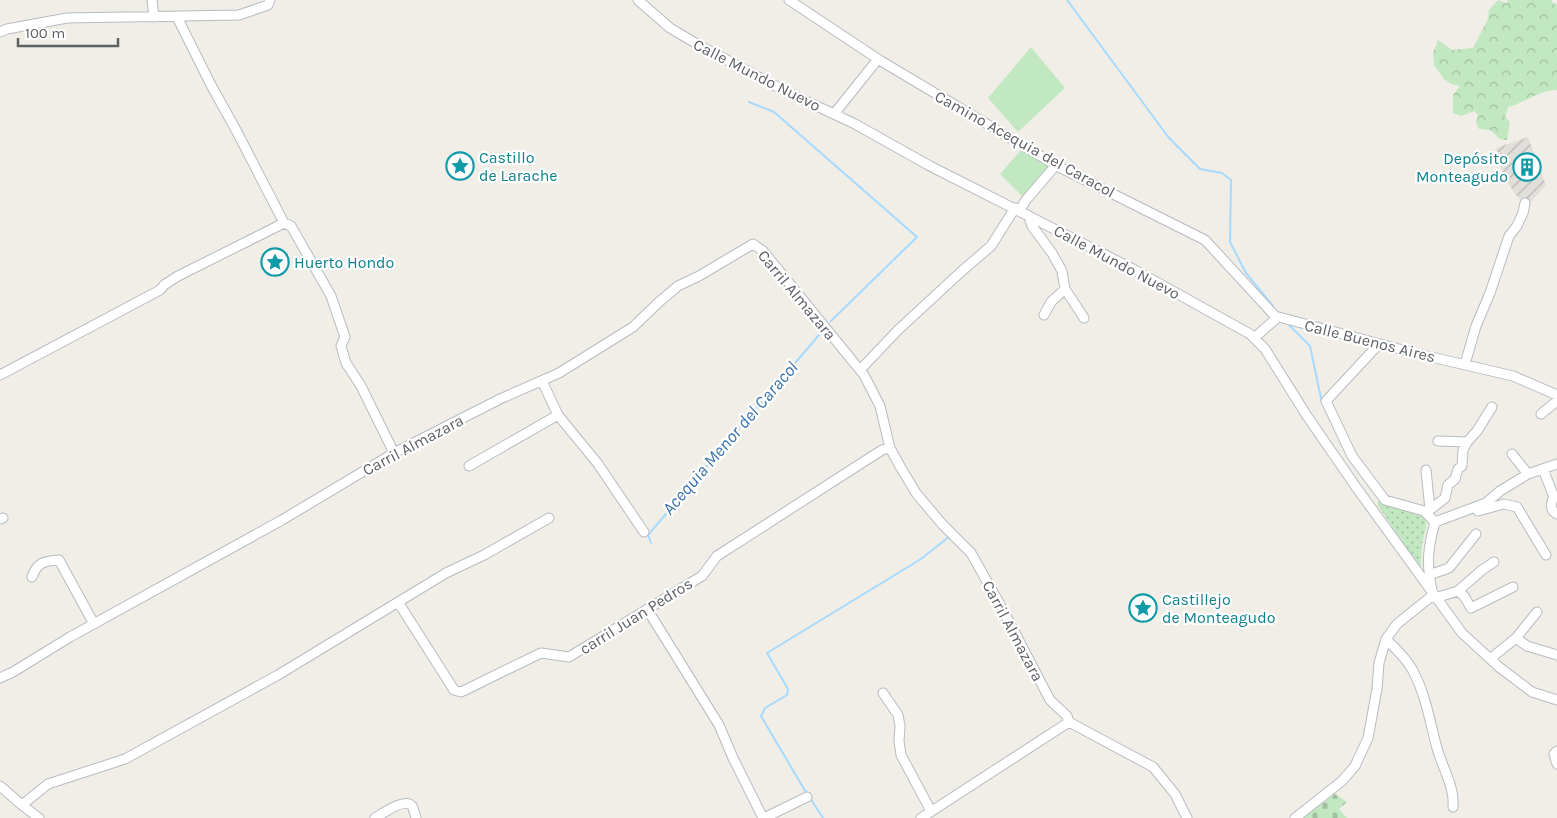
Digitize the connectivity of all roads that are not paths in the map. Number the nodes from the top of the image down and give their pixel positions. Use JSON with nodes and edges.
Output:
{"nodes":[{"id":1,"x":152,"y":0,"type":"edge"},
{"id":2,"x":270,"y":0,"type":"edge"},
{"id":3,"x":638,"y":0,"type":"edge"},
{"id":4,"x":789,"y":0,"type":"edge"},
{"id":5,"x":177,"y":16,"type":"junction"},
{"id":6,"x":154,"y":17,"type":"junction"},
{"id":7,"x":0,"y":32,"type":"edge"},
{"id":8,"x":878,"y":59,"type":"junction"},
{"id":9,"x":834,"y":114,"type":"junction"},
{"id":10,"x":1056,"y":165,"type":"junction"},
{"id":11,"x":1525,"y":203,"type":"dead end"},
{"id":12,"x":1017,"y":210,"type":"junction"},
{"id":13,"x":1028,"y":215,"type":"junction"},
{"id":14,"x":284,"y":222,"type":"junction"},
{"id":15,"x":1065,"y":289,"type":"junction"},
{"id":16,"x":1044,"y":315,"type":"dead end"},
{"id":17,"x":1277,"y":317,"type":"junction"},
{"id":18,"x":1084,"y":318,"type":"dead end"},
{"id":19,"x":1254,"y":338,"type":"junction"},
{"id":20,"x":1379,"y":344,"type":"junction"},
{"id":21,"x":1465,"y":364,"type":"junction"},
{"id":22,"x":860,"y":370,"type":"junction"},
{"id":23,"x":0,"y":375,"type":"edge"},
{"id":24,"x":542,"y":381,"type":"junction"},
{"id":25,"x":1557,"y":395,"type":"edge"},
{"id":26,"x":1557,"y":401,"type":"edge"},
{"id":27,"x":1492,"y":407,"type":"dead end"},
{"id":28,"x":1541,"y":414,"type":"dead end"},
{"id":29,"x":558,"y":415,"type":"junction"},
{"id":30,"x":1438,"y":441,"type":"dead end"},
{"id":31,"x":1467,"y":442,"type":"junction"},
{"id":32,"x":890,"y":448,"type":"junction"},
{"id":33,"x":394,"y":453,"type":"junction"},
{"id":34,"x":1512,"y":454,"type":"dead end"},
{"id":35,"x":1557,"y":464,"type":"edge"},
{"id":36,"x":469,"y":466,"type":"dead end"},
{"id":37,"x":1543,"y":469,"type":"junction"},
{"id":38,"x":1426,"y":470,"type":"dead end"},
{"id":39,"x":1528,"y":474,"type":"junction"},
{"id":40,"x":1428,"y":511,"type":"junction"},
{"id":41,"x":1557,"y":514,"type":"edge"},
{"id":42,"x":1450,"y":516,"type":"junction"},
{"id":43,"x":549,"y":518,"type":"dead end"},
{"id":44,"x":1435,"y":522,"type":"junction"},
{"id":45,"x":644,"y":532,"type":"dead end"},
{"id":46,"x":1476,"y":534,"type":"dead end"},
{"id":47,"x":1546,"y":555,"type":"dead end"},
{"id":48,"x":1494,"y":562,"type":"dead end"},
{"id":49,"x":1429,"y":575,"type":"junction"},
{"id":50,"x":32,"y":577,"type":"dead end"},
{"id":51,"x":1513,"y":588,"type":"dead end"},
{"id":52,"x":1458,"y":591,"type":"junction"},
{"id":53,"x":1434,"y":596,"type":"junction"},
{"id":54,"x":398,"y":602,"type":"junction"},
{"id":55,"x":647,"y":609,"type":"junction"},
{"id":56,"x":1537,"y":612,"type":"dead end"},
{"id":57,"x":94,"y":624,"type":"junction"},
{"id":58,"x":1516,"y":638,"type":"junction"},
{"id":59,"x":1386,"y":639,"type":"junction"},
{"id":60,"x":1557,"y":655,"type":"edge"},
{"id":61,"x":1490,"y":658,"type":"junction"},
{"id":62,"x":0,"y":678,"type":"edge"},
{"id":63,"x":883,"y":693,"type":"dead end"},
{"id":64,"x":1557,"y":700,"type":"edge"},
{"id":65,"x":1070,"y":722,"type":"junction"},
{"id":66,"x":1557,"y":751,"type":"edge"},
{"id":67,"x":1557,"y":764,"type":"edge"},
{"id":68,"x":0,"y":786,"type":"edge"},
{"id":69,"x":807,"y":798,"type":"dead end"},
{"id":70,"x":22,"y":806,"type":"junction"},
{"id":71,"x":1453,"y":807,"type":"dead end"},
{"id":72,"x":931,"y":812,"type":"junction"},
{"id":73,"x":39,"y":818,"type":"edge"},
{"id":74,"x":374,"y":818,"type":"edge"},
{"id":75,"x":416,"y":818,"type":"edge"},
{"id":76,"x":921,"y":818,"type":"edge"},
{"id":77,"x":1187,"y":818,"type":"edge"},
{"id":78,"x":1295,"y":818,"type":"edge"}],
"edges":[{"from":1,"to":6,"type":"street"},
{"from":2,"to":5,"type":"street"},
{"from":3,"to":9,"type":"street","name":"Calle Mundo Nuevo"},
{"from":4,"to":8,"type":"street","name":"Camino Acequia del Caracol"},
{"from":5,"to":6,"type":"street"},
{"from":5,"to":14,"type":"street"},
{"from":6,"to":7,"type":"street"},
{"from":8,"to":9,"type":"street"},
{"from":8,"to":10,"type":"street","name":"Camino Acequia del Caracol"},
{"from":9,"to":12,"type":"street","name":"Calle Mundo Nuevo"},
{"from":10,"to":12,"type":"street"},
{"from":10,"to":17,"type":"street","name":"Camino Acequia del Caracol"},
{"from":11,"to":21,"type":"street"},
{"from":12,"to":13,"type":"street","name":"Calle Mundo Nuevo"},
{"from":12,"to":22,"type":"street"},
{"from":13,"to":15,"type":"street"},
{"from":13,"to":19,"type":"street","name":"Calle Mundo Nuevo"},
{"from":14,"to":23,"type":"street"},
{"from":14,"to":33,"type":"street"},
{"from":15,"to":16,"type":"street"},
{"from":15,"to":18,"type":"street"},
{"from":17,"to":19,"type":"street"},
{"from":17,"to":20,"type":"street","name":"Calle Buenos Aires"},
{"from":19,"to":53,"type":"street","name":"Calle Mundo Nuevo"},
{"from":20,"to":21,"type":"street","name":"Calle Buenos Aires"},
{"from":20,"to":40,"type":"street"},
{"from":21,"to":25,"type":"street","name":"Calle Buenos Aires"},
{"from":22,"to":24,"type":"street","name":"Carril Almazara"},
{"from":22,"to":32,"type":"street","name":"Carril Almazara"},
{"from":24,"to":29,"type":"street"},
{"from":24,"to":33,"type":"street","name":"Carril Almazara"},
{"from":26,"to":28,"type":"street"},
{"from":27,"to":31,"type":"street"},
{"from":29,"to":36,"type":"street"},
{"from":29,"to":45,"type":"street"},
{"from":30,"to":31,"type":"street"},
{"from":31,"to":40,"type":"street"},
{"from":32,"to":55,"type":"street","name":"carril Juan Pedros"},
{"from":32,"to":65,"type":"street","name":"Carril Almazara"},
{"from":33,"to":57,"type":"street","name":"Carril Almazara"},
{"from":34,"to":39,"type":"street"},
{"from":35,"to":37,"type":"street"},
{"from":37,"to":39,"type":"street"},
{"from":37,"to":41,"type":"street"},
{"from":38,"to":40,"type":"street"},
{"from":39,"to":42,"type":"street"},
{"from":40,"to":44,"type":"street"},
{"from":42,"to":44,"type":"street"},
{"from":42,"to":47,"type":"street"},
{"from":43,"to":54,"type":"street"},
{"from":44,"to":49,"type":"street"},
{"from":46,"to":49,"type":"street"},
{"from":48,"to":52,"type":"street"},
{"from":49,"to":53,"type":"street"},
{"from":50,"to":57,"type":"street"},
{"from":51,"to":52,"type":"street"},
{"from":52,"to":53,"type":"street"},
{"from":53,"to":59,"type":"street"},
{"from":53,"to":61,"type":"street","name":"Calle Mundo Nuevo"},
{"from":54,"to":55,"type":"street","name":"carril Juan Pedros"},
{"from":54,"to":70,"type":"street"},
{"from":55,"to":69,"type":"street"},
{"from":56,"to":58,"type":"street"},
{"from":57,"to":62,"type":"street","name":"Carril Almazara"},
{"from":58,"to":60,"type":"street"},
{"from":58,"to":61,"type":"street"},
{"from":59,"to":71,"type":"street"},
{"from":59,"to":78,"type":"street"},
{"from":61,"to":64,"type":"street","name":"Calle Mundo Nuevo"},
{"from":63,"to":72,"type":"street"},
{"from":65,"to":72,"type":"street"},
{"from":65,"to":77,"type":"street","name":"Carril Almazara"},
{"from":66,"to":67,"type":"street"},
{"from":68,"to":70,"type":"street"},
{"from":70,"to":73,"type":"street"},
{"from":72,"to":76,"type":"street"},
{"from":74,"to":75,"type":"street"}]}
